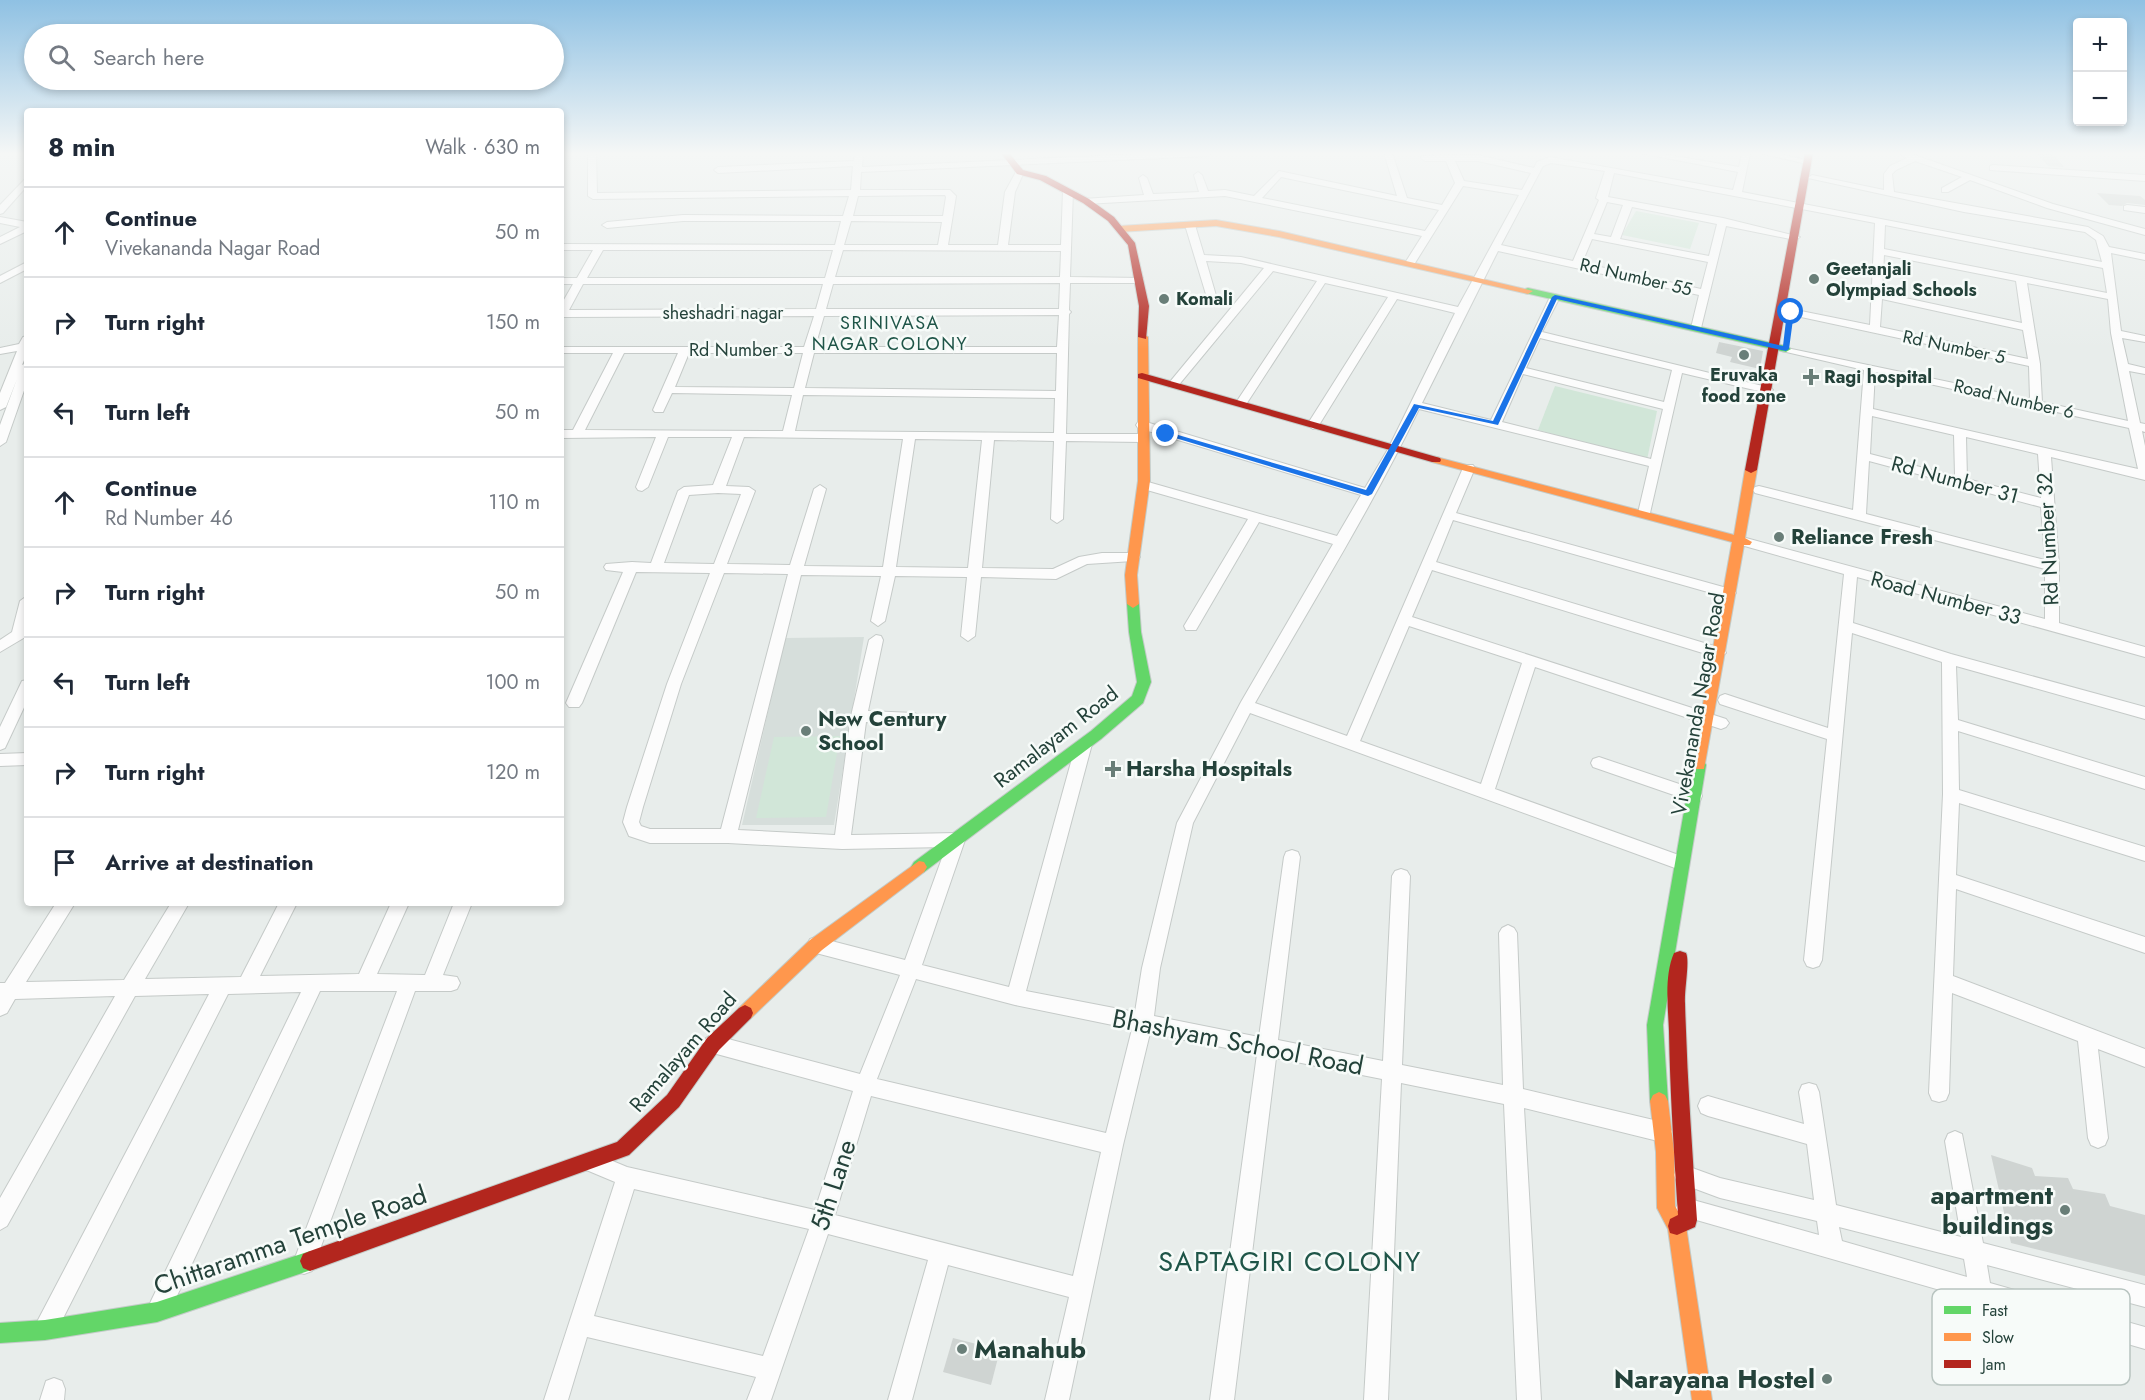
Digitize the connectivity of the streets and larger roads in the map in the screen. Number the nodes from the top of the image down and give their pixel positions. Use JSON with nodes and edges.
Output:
{"nodes":[{"id":1,"x":672,"y":218,"type":"edge"},
{"id":2,"x":848,"y":218,"type":"edge"},
{"id":3,"x":881,"y":218,"type":"edge"},
{"id":4,"x":1007,"y":218,"type":"edge"},
{"id":5,"x":1068,"y":218,"type":"edge"},
{"id":6,"x":1110,"y":218,"type":"edge"},
{"id":7,"x":1355,"y":218,"type":"edge"},
{"id":8,"x":1437,"y":218,"type":"edge"},
{"id":9,"x":1511,"y":218,"type":"edge"},
{"id":10,"x":1595,"y":218,"type":"edge"},
{"id":11,"x":1623,"y":218,"type":"edge"},
{"id":12,"x":1705,"y":218,"type":"edge"},
{"id":13,"x":1801,"y":218,"type":"edge"},
{"id":14,"x":1804,"y":218,"type":"edge"},
{"id":15,"x":1865,"y":218,"type":"edge"},
{"id":16,"x":2019,"y":218,"type":"edge"},
{"id":17,"x":2095,"y":218,"type":"edge"},
{"id":18,"x":947,"y":219,"type":"joint"},
{"id":19,"x":0,"y":220,"type":"edge"},
{"id":20,"x":1880,"y":221,"type":"junction"},
{"id":21,"x":1723,"y":222,"type":"junction"},
{"id":22,"x":24,"y":225,"type":"edge"},
{"id":23,"x":607,"y":225,"type":"dead end"},
{"id":24,"x":1190,"y":225,"type":"junction"},
{"id":25,"x":24,"y":228,"type":"edge"},
{"id":26,"x":1119,"y":229,"type":"junction"},
{"id":27,"x":2145,"y":232,"type":"edge"},
{"id":28,"x":1427,"y":234,"type":"junction"},
{"id":29,"x":1588,"y":236,"type":"junction"},
{"id":30,"x":1795,"y":237,"type":"junction"},
{"id":31,"x":0,"y":241,"type":"edge"},
{"id":32,"x":1614,"y":241,"type":"junction"},
{"id":33,"x":838,"y":247,"type":"junction"},
{"id":34,"x":943,"y":247,"type":"junction"},
{"id":35,"x":1003,"y":247,"type":"junction"},
{"id":36,"x":1496,"y":247,"type":"junction"},
{"id":37,"x":564,"y":248,"type":"edge"},
{"id":38,"x":599,"y":248,"type":"junction"},
{"id":39,"x":1067,"y":248,"type":"junction"},
{"id":40,"x":2105,"y":249,"type":"junction"},
{"id":41,"x":1878,"y":251,"type":"junction"},
{"id":42,"x":2145,"y":257,"type":"edge"},
{"id":43,"x":1200,"y":258,"type":"junction"},
{"id":44,"x":1713,"y":261,"type":"junction"},
{"id":45,"x":1410,"y":263,"type":"junction"},
{"id":46,"x":1577,"y":264,"type":"junction"},
{"id":47,"x":2108,"y":266,"type":"junction"},
{"id":48,"x":24,"y":267,"type":"edge"},
{"id":49,"x":1271,"y":267,"type":"junction"},
{"id":50,"x":830,"y":279,"type":"junction"},
{"id":51,"x":1479,"y":279,"type":"junction"},
{"id":52,"x":2021,"y":279,"type":"junction"},
{"id":53,"x":0,"y":280,"type":"edge"},
{"id":54,"x":1066,"y":280,"type":"junction"},
{"id":55,"x":1139,"y":280,"type":"junction"},
{"id":56,"x":1322,"y":280,"type":"junction"},
{"id":57,"x":564,"y":281,"type":"edge"},
{"id":58,"x":580,"y":281,"type":"junction"},
{"id":59,"x":1705,"y":293,"type":"junction"},
{"id":60,"x":1876,"y":295,"type":"junction"},
{"id":61,"x":1394,"y":296,"type":"junction"},
{"id":62,"x":1555,"y":297,"type":"junction"},
{"id":63,"x":2113,"y":297,"type":"junction"},
{"id":64,"x":1212,"y":299,"type":"dead end"},
{"id":65,"x":564,"y":309,"type":"edge"},
{"id":66,"x":1461,"y":311,"type":"junction"},
{"id":67,"x":1066,"y":312,"type":"junction"},
{"id":68,"x":1791,"y":312,"type":"junction"},
{"id":69,"x":821,"y":313,"type":"junction"},
{"id":70,"x":564,"y":314,"type":"edge"},
{"id":71,"x":1696,"y":328,"type":"junction"},
{"id":72,"x":2029,"y":328,"type":"junction"},
{"id":73,"x":1875,"y":329,"type":"junction"},
{"id":74,"x":2116,"y":333,"type":"junction"},
{"id":75,"x":1536,"y":334,"type":"junction"},
{"id":76,"x":2145,"y":339,"type":"edge"},
{"id":77,"x":24,"y":343,"type":"edge"},
{"id":78,"x":24,"y":346,"type":"edge"},
{"id":79,"x":1780,"y":348,"type":"junction"},
{"id":80,"x":621,"y":350,"type":"junction"},
{"id":81,"x":685,"y":350,"type":"junction"},
{"id":82,"x":809,"y":350,"type":"junction"},
{"id":83,"x":1064,"y":350,"type":"junction"},
{"id":84,"x":0,"y":351,"type":"edge"},
{"id":85,"x":564,"y":351,"type":"edge"},
{"id":86,"x":2034,"y":364,"type":"junction"},
{"id":87,"x":2123,"y":366,"type":"junction"},
{"id":88,"x":1678,"y":368,"type":"junction"},
{"id":89,"x":1870,"y":368,"type":"junction"},
{"id":90,"x":1521,"y":370,"type":"junction"},
{"id":91,"x":2145,"y":371,"type":"edge"},
{"id":92,"x":24,"y":374,"type":"edge"},
{"id":93,"x":1142,"y":376,"type":"junction"},
{"id":94,"x":1173,"y":385,"type":"junction"},
{"id":95,"x":668,"y":390,"type":"junction"},
{"id":96,"x":1767,"y":390,"type":"junction"},
{"id":97,"x":799,"y":392,"type":"junction"},
{"id":98,"x":1062,"y":395,"type":"junction"},
{"id":99,"x":1241,"y":404,"type":"junction"},
{"id":100,"x":1417,"y":405,"type":"junction"},
{"id":101,"x":2036,"y":405,"type":"junction"},
{"id":102,"x":0,"y":407,"type":"edge"},
{"id":103,"x":1669,"y":407,"type":"junction"},
{"id":104,"x":659,"y":410,"type":"dead end"},
{"id":105,"x":1867,"y":411,"type":"junction"},
{"id":106,"x":1496,"y":424,"type":"junction"},
{"id":107,"x":1313,"y":425,"type":"junction"},
{"id":108,"x":2141,"y":427,"type":"edge"},
{"id":109,"x":1142,"y":432,"type":"junction"},
{"id":110,"x":1960,"y":432,"type":"junction"},
{"id":111,"x":663,"y":433,"type":"junction"},
{"id":112,"x":564,"y":434,"type":"edge"},
{"id":113,"x":577,"y":434,"type":"junction"},
{"id":114,"x":739,"y":434,"type":"junction"},
{"id":115,"x":788,"y":434,"type":"junction"},
{"id":116,"x":909,"y":436,"type":"junction"},
{"id":117,"x":987,"y":437,"type":"junction"},
{"id":118,"x":1060,"y":437,"type":"junction"},
{"id":119,"x":0,"y":441,"type":"edge"},
{"id":120,"x":1394,"y":449,"type":"junction"},
{"id":121,"x":2044,"y":452,"type":"junction"},
{"id":122,"x":1863,"y":456,"type":"junction"},
{"id":123,"x":1656,"y":464,"type":"junction"},
{"id":124,"x":1468,"y":468,"type":"junction"},
{"id":125,"x":2145,"y":475,"type":"edge"},
{"id":126,"x":1961,"y":482,"type":"junction"},
{"id":127,"x":1144,"y":485,"type":"junction"},
{"id":128,"x":642,"y":487,"type":"dead end"},
{"id":129,"x":718,"y":489,"type":"junction"},
{"id":130,"x":820,"y":489,"type":"dead end"},
{"id":131,"x":1759,"y":490,"type":"junction"},
{"id":132,"x":1368,"y":494,"type":"junction"},
{"id":133,"x":2047,"y":504,"type":"junction"},
{"id":134,"x":1644,"y":513,"type":"junction"},
{"id":135,"x":1449,"y":515,"type":"junction"},
{"id":136,"x":1859,"y":516,"type":"junction"},
{"id":137,"x":1256,"y":517,"type":"junction"},
{"id":138,"x":1057,"y":519,"type":"dead end"},
{"id":139,"x":1742,"y":541,"type":"junction"},
{"id":140,"x":1342,"y":542,"type":"junction"},
{"id":141,"x":1133,"y":557,"type":"junction"},
{"id":142,"x":1428,"y":564,"type":"junction"},
{"id":143,"x":632,"y":566,"type":"junction"},
{"id":144,"x":2052,"y":566,"type":"junction"},
{"id":145,"x":612,"y":567,"type":"dead end"},
{"id":146,"x":656,"y":567,"type":"junction"},
{"id":147,"x":721,"y":567,"type":"junction"},
{"id":148,"x":796,"y":569,"type":"junction"},
{"id":149,"x":889,"y":572,"type":"junction"},
{"id":150,"x":973,"y":572,"type":"junction"},
{"id":151,"x":1851,"y":572,"type":"junction"},
{"id":152,"x":1729,"y":593,"type":"junction"},
{"id":153,"x":1404,"y":619,"type":"junction"},
{"id":154,"x":878,"y":621,"type":"dead end"},
{"id":155,"x":1191,"y":626,"type":"dead end"},
{"id":156,"x":1845,"y":626,"type":"junction"},
{"id":157,"x":2052,"y":626,"type":"junction"},
{"id":158,"x":24,"y":630,"type":"edge"},
{"id":159,"x":968,"y":636,"type":"dead end"},
{"id":160,"x":876,"y":640,"type":"dead end"},
{"id":161,"x":0,"y":647,"type":"edge"},
{"id":162,"x":2145,"y":652,"type":"edge"},
{"id":163,"x":1719,"y":653,"type":"junction"},
{"id":164,"x":1949,"y":659,"type":"junction"},
{"id":165,"x":1530,"y":660,"type":"junction"},
{"id":166,"x":24,"y":692,"type":"edge"},
{"id":167,"x":1725,"y":700,"type":"junction"},
{"id":168,"x":574,"y":703,"type":"dead end"},
{"id":169,"x":1246,"y":706,"type":"junction"},
{"id":170,"x":2145,"y":713,"type":"edge"},
{"id":171,"x":860,"y":716,"type":"junction"},
{"id":172,"x":914,"y":719,"type":"dead end"},
{"id":173,"x":1714,"y":721,"type":"junction"},
{"id":174,"x":1950,"y":723,"type":"junction"},
{"id":175,"x":1835,"y":736,"type":"junction"},
{"id":176,"x":0,"y":744,"type":"edge"},
{"id":177,"x":1084,"y":744,"type":"junction"},
{"id":178,"x":1351,"y":744,"type":"junction"},
{"id":179,"x":24,"y":759,"type":"edge"},
{"id":180,"x":0,"y":760,"type":"edge"},
{"id":181,"x":1599,"y":763,"type":"dead end"},
{"id":182,"x":2145,"y":783,"type":"edge"},
{"id":183,"x":1486,"y":793,"type":"junction"},
{"id":184,"x":1951,"y":794,"type":"junction"},
{"id":185,"x":1694,"y":796,"type":"junction"},
{"id":186,"x":728,"y":836,"type":"junction"},
{"id":187,"x":957,"y":840,"type":"junction"},
{"id":188,"x":842,"y":842,"type":"junction"},
{"id":189,"x":2145,"y":854,"type":"edge"},
{"id":190,"x":1292,"y":857,"type":"dead end"},
{"id":191,"x":1681,"y":863,"type":"junction"},
{"id":192,"x":1401,"y":876,"type":"dead end"},
{"id":193,"x":1949,"y":880,"type":"junction"},
{"id":194,"x":64,"y":906,"type":"edge"},
{"id":195,"x":178,"y":906,"type":"edge"},
{"id":196,"x":286,"y":906,"type":"edge"},
{"id":197,"x":399,"y":906,"type":"edge"},
{"id":198,"x":462,"y":906,"type":"edge"},
{"id":199,"x":1508,"y":933,"type":"dead end"},
{"id":200,"x":816,"y":945,"type":"junction"},
{"id":201,"x":2145,"y":945,"type":"edge"},
{"id":202,"x":1813,"y":960,"type":"dead end"},
{"id":203,"x":911,"y":970,"type":"junction"},
{"id":204,"x":1943,"y":981,"type":"junction"},
{"id":205,"x":364,"y":982,"type":"junction"},
{"id":206,"x":409,"y":983,"type":"junction"},
{"id":207,"x":432,"y":983,"type":"junction"},
{"id":208,"x":451,"y":983,"type":"dead end"},
{"id":209,"x":314,"y":984,"type":"junction"},
{"id":210,"x":246,"y":985,"type":"junction"},
{"id":211,"x":129,"y":987,"type":"junction"},
{"id":212,"x":222,"y":987,"type":"junction"},
{"id":213,"x":6,"y":991,"type":"edge"},
{"id":214,"x":1015,"y":997,"type":"junction"},
{"id":215,"x":0,"y":1007,"type":"edge"},
{"id":216,"x":1143,"y":1024,"type":"junction"},
{"id":217,"x":2088,"y":1036,"type":"junction"},
{"id":218,"x":713,"y":1044,"type":"junction"},
{"id":219,"x":1267,"y":1048,"type":"junction"},
{"id":220,"x":2145,"y":1058,"type":"edge"},
{"id":221,"x":1392,"y":1072,"type":"junction"},
{"id":222,"x":865,"y":1085,"type":"junction"},
{"id":223,"x":1809,"y":1092,"type":"dead end"},
{"id":224,"x":1939,"y":1093,"type":"dead end"},
{"id":225,"x":1513,"y":1096,"type":"junction"},
{"id":226,"x":1708,"y":1106,"type":"dead end"},
{"id":227,"x":1662,"y":1132,"type":"junction"},
{"id":228,"x":1816,"y":1137,"type":"junction"},
{"id":229,"x":2098,"y":1138,"type":"dead end"},
{"id":230,"x":1955,"y":1141,"type":"dead end"},
{"id":231,"x":1113,"y":1145,"type":"junction"},
{"id":232,"x":589,"y":1161,"type":"junction"},
{"id":233,"x":1666,"y":1170,"type":"junction"},
{"id":234,"x":1686,"y":1176,"type":"junction"},
{"id":235,"x":627,"y":1177,"type":"junction"},
{"id":236,"x":1666,"y":1202,"type":"joint"},
{"id":237,"x":1827,"y":1213,"type":"junction"},
{"id":238,"x":1682,"y":1217,"type":"junction"},
{"id":239,"x":0,"y":1219,"type":"edge"},
{"id":240,"x":822,"y":1222,"type":"junction"},
{"id":241,"x":1832,"y":1249,"type":"junction"},
{"id":242,"x":1974,"y":1250,"type":"junction"},
{"id":243,"x":941,"y":1253,"type":"junction"},
{"id":244,"x":304,"y":1263,"type":"junction"},
{"id":245,"x":1081,"y":1289,"type":"junction"},
{"id":246,"x":1976,"y":1289,"type":"edge"},
{"id":247,"x":1980,"y":1289,"type":"edge"},
{"id":248,"x":2119,"y":1289,"type":"edge"},
{"id":249,"x":2130,"y":1292,"type":"edge"},
{"id":250,"x":2145,"y":1296,"type":"edge"},
{"id":251,"x":157,"y":1312,"type":"junction"},
{"id":252,"x":581,"y":1324,"type":"junction"},
{"id":253,"x":45,"y":1330,"type":"junction"},
{"id":254,"x":0,"y":1334,"type":"edge"},
{"id":255,"x":2130,"y":1334,"type":"edge"},
{"id":256,"x":2145,"y":1338,"type":"edge"},
{"id":257,"x":770,"y":1369,"type":"junction"},
{"id":258,"x":556,"y":1400,"type":"edge"},
{"id":259,"x":759,"y":1400,"type":"edge"},
{"id":260,"x":900,"y":1400,"type":"edge"},
{"id":261,"x":1057,"y":1400,"type":"edge"},
{"id":262,"x":1222,"y":1400,"type":"edge"},
{"id":263,"x":1376,"y":1400,"type":"edge"},
{"id":264,"x":1529,"y":1400,"type":"edge"},
{"id":265,"x":1702,"y":1400,"type":"edge"}],
"edges":[{"from":1,"to":23,"type":"street"},
{"from":2,"to":33,"type":"street"},
{"from":3,"to":18,"type":"street"},
{"from":4,"to":35,"type":"street"},
{"from":5,"to":39,"type":"street"},
{"from":6,"to":26,"type":"street","name":"Ramalayam Road"},
{"from":7,"to":28,"type":"street"},
{"from":8,"to":28,"type":"street"},
{"from":9,"to":36,"type":"street"},
{"from":10,"to":29,"type":"street"},
{"from":11,"to":32,"type":"street"},
{"from":12,"to":21,"type":"street"},
{"from":13,"to":30,"type":"street","name":"Vivekananda Nagar Road"},
{"from":14,"to":68,"type":"street","name":"Vivekananda Nagar Road"},
{"from":15,"to":20,"type":"street"},
{"from":16,"to":40,"type":"street"},
{"from":17,"to":27,"type":"street"},
{"from":18,"to":34,"type":"street"},
{"from":19,"to":22,"type":"street"},
{"from":20,"to":41,"type":"street"},
{"from":20,"to":47,"type":"street"},
{"from":21,"to":30,"type":"street"},
{"from":21,"to":44,"type":"street"},
{"from":24,"to":26,"type":"street"},
{"from":24,"to":43,"type":"street"},
{"from":24,"to":45,"type":"street"},
{"from":25,"to":31,"type":"street"},
{"from":26,"to":55,"type":"street","name":"Ramalayam Road"},
{"from":28,"to":45,"type":"street"},
{"from":29,"to":32,"type":"street"},
{"from":29,"to":46,"type":"street"},
{"from":30,"to":79,"type":"street","name":"Vivekananda Nagar Road"},
{"from":32,"to":44,"type":"street"},
{"from":33,"to":34,"type":"street"},
{"from":33,"to":38,"type":"street"},
{"from":33,"to":50,"type":"street"},
{"from":34,"to":35,"type":"street"},
{"from":35,"to":39,"type":"street"},
{"from":36,"to":46,"type":"street","name":"Rd Number 55"},
{"from":36,"to":51,"type":"street"},
{"from":37,"to":38,"type":"street"},
{"from":38,"to":58,"type":"street"},
{"from":39,"to":54,"type":"street"},
{"from":40,"to":42,"type":"street"},
{"from":40,"to":47,"type":"street"},
{"from":41,"to":52,"type":"street"},
{"from":41,"to":60,"type":"street"},
{"from":43,"to":49,"type":"street"},
{"from":43,"to":64,"type":"street"},
{"from":44,"to":59,"type":"street"},
{"from":45,"to":51,"type":"street"},
{"from":46,"to":59,"type":"street","name":"Rd Number 55"},
{"from":47,"to":63,"type":"street"},
{"from":48,"to":53,"type":"street"},
{"from":49,"to":56,"type":"street"},
{"from":49,"to":94,"type":"street"},
{"from":50,"to":54,"type":"street"},
{"from":50,"to":58,"type":"street"},
{"from":50,"to":69,"type":"street"},
{"from":51,"to":62,"type":"street"},
{"from":51,"to":66,"type":"street"},
{"from":52,"to":63,"type":"street"},
{"from":52,"to":72,"type":"street"},
{"from":54,"to":55,"type":"street"},
{"from":54,"to":67,"type":"street"},
{"from":55,"to":93,"type":"street","name":"Ramalayam Road"},
{"from":56,"to":61,"type":"street"},
{"from":56,"to":99,"type":"street"},
{"from":57,"to":58,"type":"street"},
{"from":58,"to":65,"type":"street"},
{"from":59,"to":71,"type":"street"},
{"from":60,"to":72,"type":"street"},
{"from":60,"to":73,"type":"street"},
{"from":61,"to":66,"type":"street"},
{"from":61,"to":107,"type":"street"},
{"from":62,"to":71,"type":"street"},
{"from":62,"to":75,"type":"street"},
{"from":63,"to":74,"type":"street"},
{"from":66,"to":100,"type":"street"},
{"from":67,"to":69,"type":"street","name":"sheshadri nagar"},
{"from":67,"to":83,"type":"street"},
{"from":68,"to":73,"type":"street","name":"Rd Number 5"},
{"from":68,"to":79,"type":"street","name":"Vivekananda Nagar Road"},
{"from":69,"to":70,"type":"street","name":"sheshadri nagar"},
{"from":69,"to":82,"type":"street"},
{"from":71,"to":79,"type":"street"},
{"from":72,"to":86,"type":"street"},
{"from":73,"to":86,"type":"street","name":"Rd Number 5"},
{"from":74,"to":76,"type":"street"},
{"from":74,"to":87,"type":"street"},
{"from":75,"to":88,"type":"street"},
{"from":75,"to":90,"type":"street"},
{"from":77,"to":84,"type":"street"},
{"from":78,"to":102,"type":"street"},
{"from":79,"to":89,"type":"street","name":"Road Number 6"},
{"from":79,"to":96,"type":"street","name":"Vivekananda Nagar Road"},
{"from":79,"to":131,"type":"street","name":"Vivekananda Nagar Road"},
{"from":80,"to":81,"type":"street","name":"Rd Number 3"},
{"from":80,"to":85,"type":"street","name":"Rd Number 3"},
{"from":80,"to":113,"type":"street"},
{"from":81,"to":82,"type":"street","name":"Rd Number 3"},
{"from":81,"to":95,"type":"street"},
{"from":82,"to":83,"type":"street","name":"Rd Number 3"},
{"from":82,"to":97,"type":"street"},
{"from":83,"to":98,"type":"street"},
{"from":86,"to":101,"type":"street"},
{"from":87,"to":91,"type":"street"},
{"from":87,"to":108,"type":"street"},
{"from":88,"to":96,"type":"street"},
{"from":88,"to":103,"type":"street"},
{"from":89,"to":101,"type":"street","name":"Road Number 6"},
{"from":89,"to":105,"type":"street"},
{"from":90,"to":103,"type":"street"},
{"from":90,"to":106,"type":"street"},
{"from":92,"to":119,"type":"street"},
{"from":93,"to":94,"type":"street"},
{"from":93,"to":109,"type":"street","name":"Ramalayam Road"},
{"from":94,"to":99,"type":"street"},
{"from":95,"to":97,"type":"street"},
{"from":95,"to":104,"type":"street"},
{"from":96,"to":139,"type":"street","name":"Vivekananda Nagar Road"},
{"from":97,"to":98,"type":"street"},
{"from":97,"to":115,"type":"street"},
{"from":98,"to":118,"type":"street"},
{"from":99,"to":107,"type":"street"},
{"from":100,"to":106,"type":"street"},
{"from":100,"to":120,"type":"street"},
{"from":101,"to":108,"type":"street","name":"Road Number 6"},
{"from":103,"to":123,"type":"street"},
{"from":105,"to":110,"type":"street"},
{"from":105,"to":122,"type":"street"},
{"from":106,"to":123,"type":"street"},
{"from":107,"to":120,"type":"street"},
{"from":108,"to":125,"type":"street"},
{"from":109,"to":118,"type":"street"},
{"from":109,"to":127,"type":"street","name":"Ramalayam Road"},
{"from":109,"to":132,"type":"street"},
{"from":110,"to":121,"type":"street"},
{"from":110,"to":126,"type":"street"},
{"from":111,"to":113,"type":"street"},
{"from":111,"to":114,"type":"street"},
{"from":111,"to":128,"type":"street"},
{"from":112,"to":113,"type":"street"},
{"from":114,"to":115,"type":"street"},
{"from":114,"to":129,"type":"street"},
{"from":115,"to":116,"type":"street"},
{"from":116,"to":117,"type":"street"},
{"from":116,"to":149,"type":"street"},
{"from":117,"to":118,"type":"street"},
{"from":117,"to":150,"type":"street"},
{"from":118,"to":138,"type":"street"},
{"from":120,"to":124,"type":"street"},
{"from":120,"to":132,"type":"street"},
{"from":121,"to":125,"type":"street"},
{"from":121,"to":133,"type":"street","name":"Rd Number 32"},
{"from":122,"to":126,"type":"street","name":"Rd Number 31"},
{"from":122,"to":136,"type":"street"},
{"from":123,"to":134,"type":"street"},
{"from":124,"to":134,"type":"street"},
{"from":124,"to":135,"type":"street"},
{"from":126,"to":133,"type":"street","name":"Rd Number 31"},
{"from":127,"to":137,"type":"street"},
{"from":127,"to":141,"type":"street","name":"Ramalayam Road"},
{"from":129,"to":146,"type":"street"},
{"from":129,"to":147,"type":"street"},
{"from":130,"to":148,"type":"street"},
{"from":131,"to":136,"type":"street"},
{"from":131,"to":139,"type":"street","name":"Vivekananda Nagar Road"},
{"from":132,"to":140,"type":"street"},
{"from":133,"to":144,"type":"street","name":"Rd Number 32"},
{"from":134,"to":139,"type":"street"},
{"from":135,"to":142,"type":"street"},
{"from":135,"to":152,"type":"street"},
{"from":136,"to":144,"type":"street"},
{"from":137,"to":140,"type":"street"},
{"from":137,"to":155,"type":"street"},
{"from":139,"to":151,"type":"street","name":"Road Number 33"},
{"from":139,"to":152,"type":"street","name":"Vivekananda Nagar Road"},
{"from":139,"to":167,"type":"street","name":"Vivekananda Nagar Road"},
{"from":140,"to":169,"type":"street"},
{"from":141,"to":150,"type":"street"},
{"from":141,"to":177,"type":"street","name":"Ramalayam Road"},
{"from":142,"to":153,"type":"street"},
{"from":142,"to":163,"type":"street"},
{"from":143,"to":145,"type":"street"},
{"from":143,"to":146,"type":"street"},
{"from":143,"to":168,"type":"street"},
{"from":144,"to":157,"type":"street","name":"Rd Number 32"},
{"from":146,"to":147,"type":"street"},
{"from":147,"to":148,"type":"street"},
{"from":147,"to":186,"type":"street"},
{"from":148,"to":149,"type":"street"},
{"from":148,"to":186,"type":"street"},
{"from":149,"to":150,"type":"street"},
{"from":149,"to":154,"type":"street"},
{"from":150,"to":159,"type":"street"},
{"from":151,"to":156,"type":"street"},
{"from":151,"to":157,"type":"street","name":"Road Number 33"},
{"from":152,"to":163,"type":"street","name":"Vivekananda Nagar Road"},
{"from":153,"to":165,"type":"street"},
{"from":153,"to":178,"type":"street"},
{"from":156,"to":164,"type":"street"},
{"from":156,"to":175,"type":"street"},
{"from":157,"to":162,"type":"street","name":"Road Number 33"},
{"from":158,"to":161,"type":"street"},
{"from":160,"to":171,"type":"street"},
{"from":163,"to":173,"type":"street","name":"Vivekananda Nagar Road"},
{"from":164,"to":170,"type":"street"},
{"from":164,"to":174,"type":"street"},
{"from":165,"to":173,"type":"street"},
{"from":165,"to":183,"type":"street"},
{"from":166,"to":176,"type":"street"},
{"from":167,"to":173,"type":"street","name":"Vivekananda Nagar Road"},
{"from":167,"to":175,"type":"street"},
{"from":169,"to":178,"type":"street"},
{"from":169,"to":216,"type":"street"},
{"from":171,"to":172,"type":"street"},
{"from":171,"to":188,"type":"street"},
{"from":173,"to":185,"type":"street","name":"Vivekananda Nagar Road"},
{"from":173,"to":234,"type":"street","name":"Vivekananda Nagar Road"},
{"from":174,"to":182,"type":"street"},
{"from":174,"to":184,"type":"street"},
{"from":175,"to":202,"type":"street"},
{"from":177,"to":187,"type":"street","name":"Ramalayam Road"},
{"from":177,"to":214,"type":"street"},
{"from":178,"to":183,"type":"street"},
{"from":179,"to":180,"type":"street"},
{"from":181,"to":185,"type":"street"},
{"from":183,"to":191,"type":"street"},
{"from":184,"to":189,"type":"street"},
{"from":184,"to":193,"type":"street"},
{"from":185,"to":191,"type":"street","name":"Vivekananda Nagar Road"},
{"from":186,"to":188,"type":"street"},
{"from":187,"to":188,"type":"street"},
{"from":187,"to":200,"type":"street","name":"Ramalayam Road"},
{"from":187,"to":203,"type":"street","name":"5th Lane"},
{"from":190,"to":219,"type":"street"},
{"from":191,"to":227,"type":"street","name":"Vivekananda Nagar Road"},
{"from":192,"to":221,"type":"street"},
{"from":193,"to":201,"type":"street"},
{"from":193,"to":204,"type":"street"},
{"from":194,"to":213,"type":"street"},
{"from":195,"to":211,"type":"street"},
{"from":196,"to":210,"type":"street"},
{"from":197,"to":205,"type":"street"},
{"from":198,"to":207,"type":"street"},
{"from":199,"to":225,"type":"street"},
{"from":200,"to":203,"type":"street","name":"Bhashyam School Road"},
{"from":200,"to":218,"type":"street","name":"Ramalayam Road"},
{"from":203,"to":214,"type":"street","name":"Bhashyam School Road"},
{"from":203,"to":222,"type":"street","name":"5th Lane"},
{"from":204,"to":217,"type":"street"},
{"from":204,"to":224,"type":"street"},
{"from":205,"to":206,"type":"street"},
{"from":205,"to":209,"type":"street"},
{"from":206,"to":207,"type":"street"},
{"from":206,"to":244,"type":"street"},
{"from":207,"to":208,"type":"street"},
{"from":209,"to":210,"type":"street"},
{"from":209,"to":251,"type":"street"},
{"from":210,"to":212,"type":"street"},
{"from":211,"to":212,"type":"street"},
{"from":211,"to":213,"type":"street"},
{"from":211,"to":239,"type":"street"},
{"from":212,"to":253,"type":"street"},
{"from":213,"to":215,"type":"street"},
{"from":214,"to":216,"type":"street","name":"Bhashyam School Road"},
{"from":216,"to":219,"type":"street","name":"Bhashyam School Road"},
{"from":216,"to":231,"type":"street"},
{"from":217,"to":220,"type":"street"},
{"from":217,"to":229,"type":"street"},
{"from":218,"to":222,"type":"street"},
{"from":218,"to":232,"type":"street","name":"Ramalayam Road"},
{"from":219,"to":221,"type":"street","name":"Bhashyam School Road"},
{"from":219,"to":262,"type":"street"},
{"from":221,"to":225,"type":"street","name":"Bhashyam School Road"},
{"from":221,"to":263,"type":"street"},
{"from":222,"to":231,"type":"street"},
{"from":222,"to":240,"type":"street","name":"5th Lane"},
{"from":223,"to":228,"type":"street"},
{"from":225,"to":227,"type":"street","name":"Bhashyam School Road"},
{"from":225,"to":264,"type":"street"},
{"from":226,"to":228,"type":"street"},
{"from":227,"to":233,"type":"street","name":"Vivekananda Nagar Road"},
{"from":228,"to":237,"type":"street"},
{"from":230,"to":242,"type":"street"},
{"from":231,"to":245,"type":"street"},
{"from":232,"to":235,"type":"street"},
{"from":232,"to":244,"type":"street","name":"Chittaramma Temple Road"},
{"from":233,"to":234,"type":"street"},
{"from":233,"to":236,"type":"street","name":"Vivekananda Nagar Road"},
{"from":234,"to":237,"type":"street"},
{"from":234,"to":238,"type":"street","name":"Vivekananda Nagar Road"},
{"from":235,"to":240,"type":"street"},
{"from":235,"to":252,"type":"street"},
{"from":236,"to":238,"type":"street"},
{"from":237,"to":241,"type":"street"},
{"from":237,"to":242,"type":"street"},
{"from":238,"to":241,"type":"street"},
{"from":238,"to":265,"type":"street","name":"Vivekananda Nagar Road"},
{"from":240,"to":243,"type":"street"},
{"from":240,"to":257,"type":"street","name":"5th Lane"},
{"from":241,"to":246,"type":"street"},
{"from":242,"to":247,"type":"street"},
{"from":242,"to":248,"type":"street"},
{"from":243,"to":245,"type":"street"},
{"from":243,"to":260,"type":"street"},
{"from":244,"to":251,"type":"street","name":"Chittaramma Temple Road"},
{"from":245,"to":261,"type":"street"},
{"from":249,"to":250,"type":"street"},
{"from":251,"to":253,"type":"street","name":"Chittaramma Temple Road"},
{"from":252,"to":257,"type":"street"},
{"from":252,"to":258,"type":"street"},
{"from":253,"to":254,"type":"street","name":"Chittaramma Temple Road"},
{"from":255,"to":256,"type":"street"},
{"from":257,"to":259,"type":"street","name":"5th Lane"}]}
